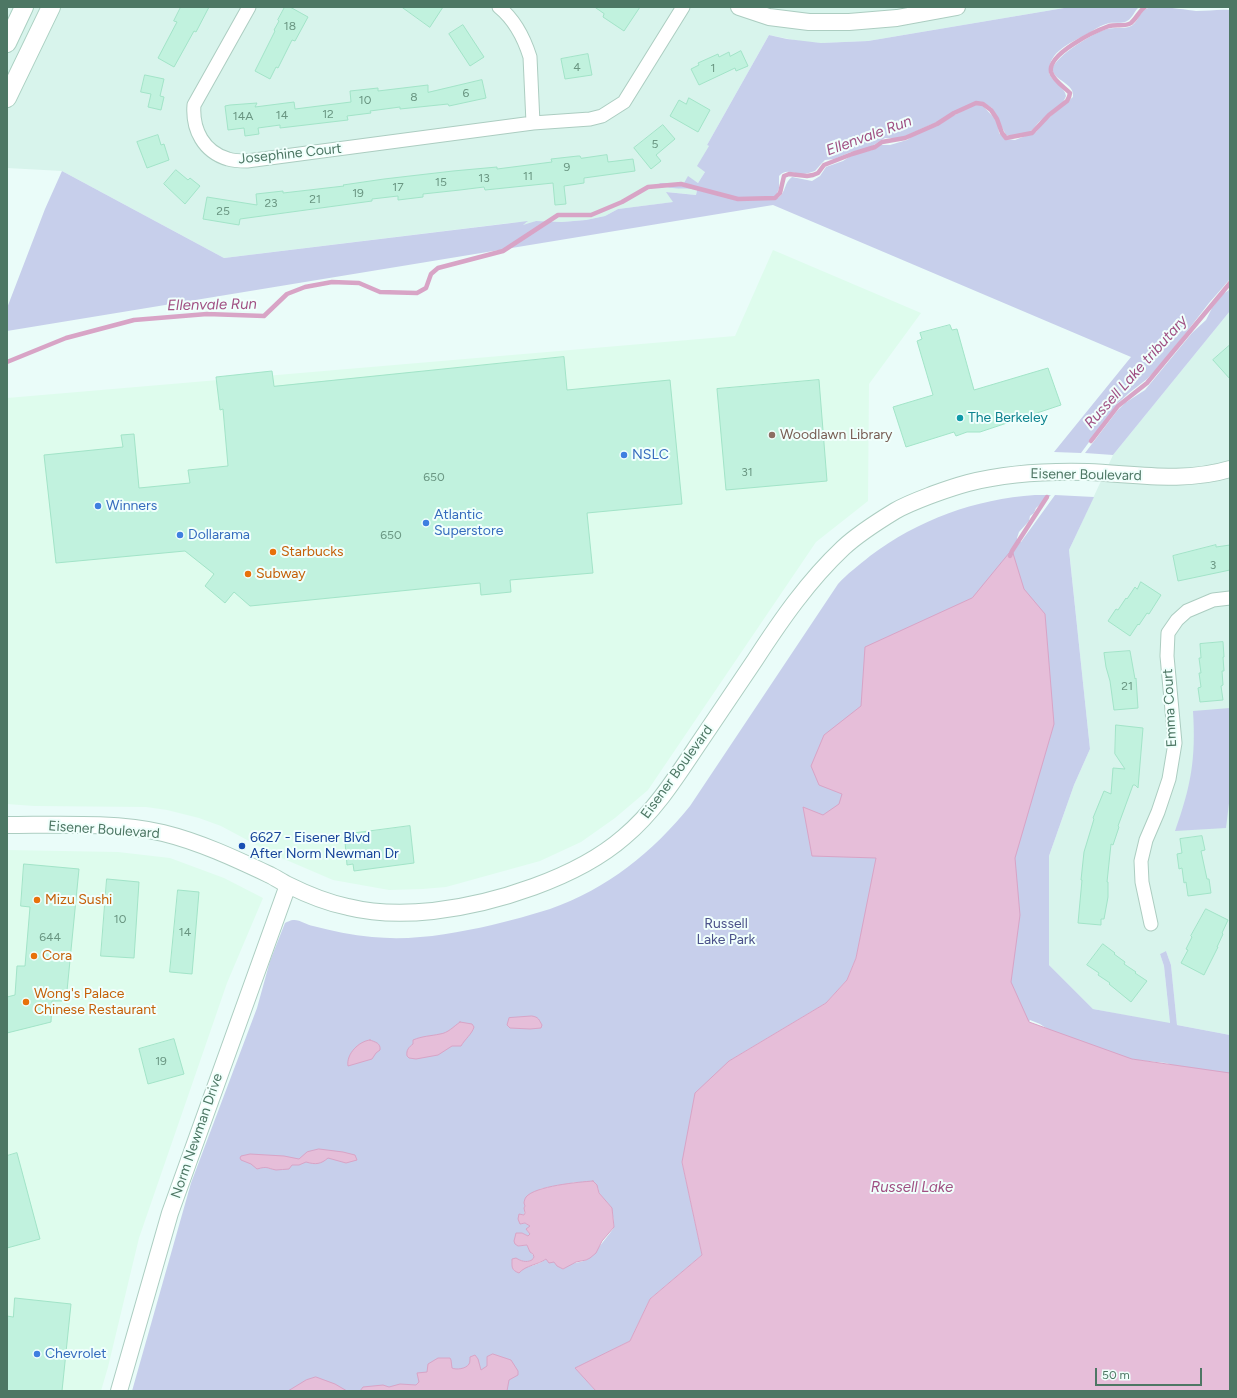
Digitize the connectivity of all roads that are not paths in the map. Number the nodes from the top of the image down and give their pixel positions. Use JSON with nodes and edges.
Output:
{"nodes":[{"id":1,"x":24,"y":7,"type":"edge"},
{"id":2,"x":51,"y":7,"type":"edge"},
{"id":3,"x":249,"y":7,"type":"edge"},
{"id":4,"x":500,"y":7,"type":"edge"},
{"id":5,"x":683,"y":7,"type":"edge"},
{"id":6,"x":739,"y":7,"type":"edge"},
{"id":7,"x":957,"y":7,"type":"edge"},
{"id":8,"x":7,"y":43,"type":"edge"},
{"id":9,"x":7,"y":98,"type":"edge"},
{"id":10,"x":533,"y":123,"type":"junction"},
{"id":11,"x":1230,"y":469,"type":"edge"},
{"id":12,"x":1230,"y":598,"type":"edge"},
{"id":13,"x":7,"y":825,"type":"edge"},
{"id":14,"x":288,"y":885,"type":"junction"},
{"id":15,"x":1150,"y":924,"type":"dead end"},
{"id":16,"x":119,"y":1391,"type":"edge"}],
"edges":[{"from":1,"to":8,"type":"main road"},
{"from":2,"to":9,"type":"main road"},
{"from":3,"to":10,"type":"street","name":"Josephine Court"},
{"from":4,"to":10,"type":"street"},
{"from":5,"to":10,"type":"street","name":"Josephine Court"},
{"from":6,"to":7,"type":"street"},
{"from":11,"to":14,"type":"street","name":"Eisener Boulevard"},
{"from":12,"to":15,"type":"street","name":"Emma Court"},
{"from":13,"to":14,"type":"street","name":"Eisener Boulevard"},
{"from":14,"to":16,"type":"street","name":"Norm Newman Drive"}]}
